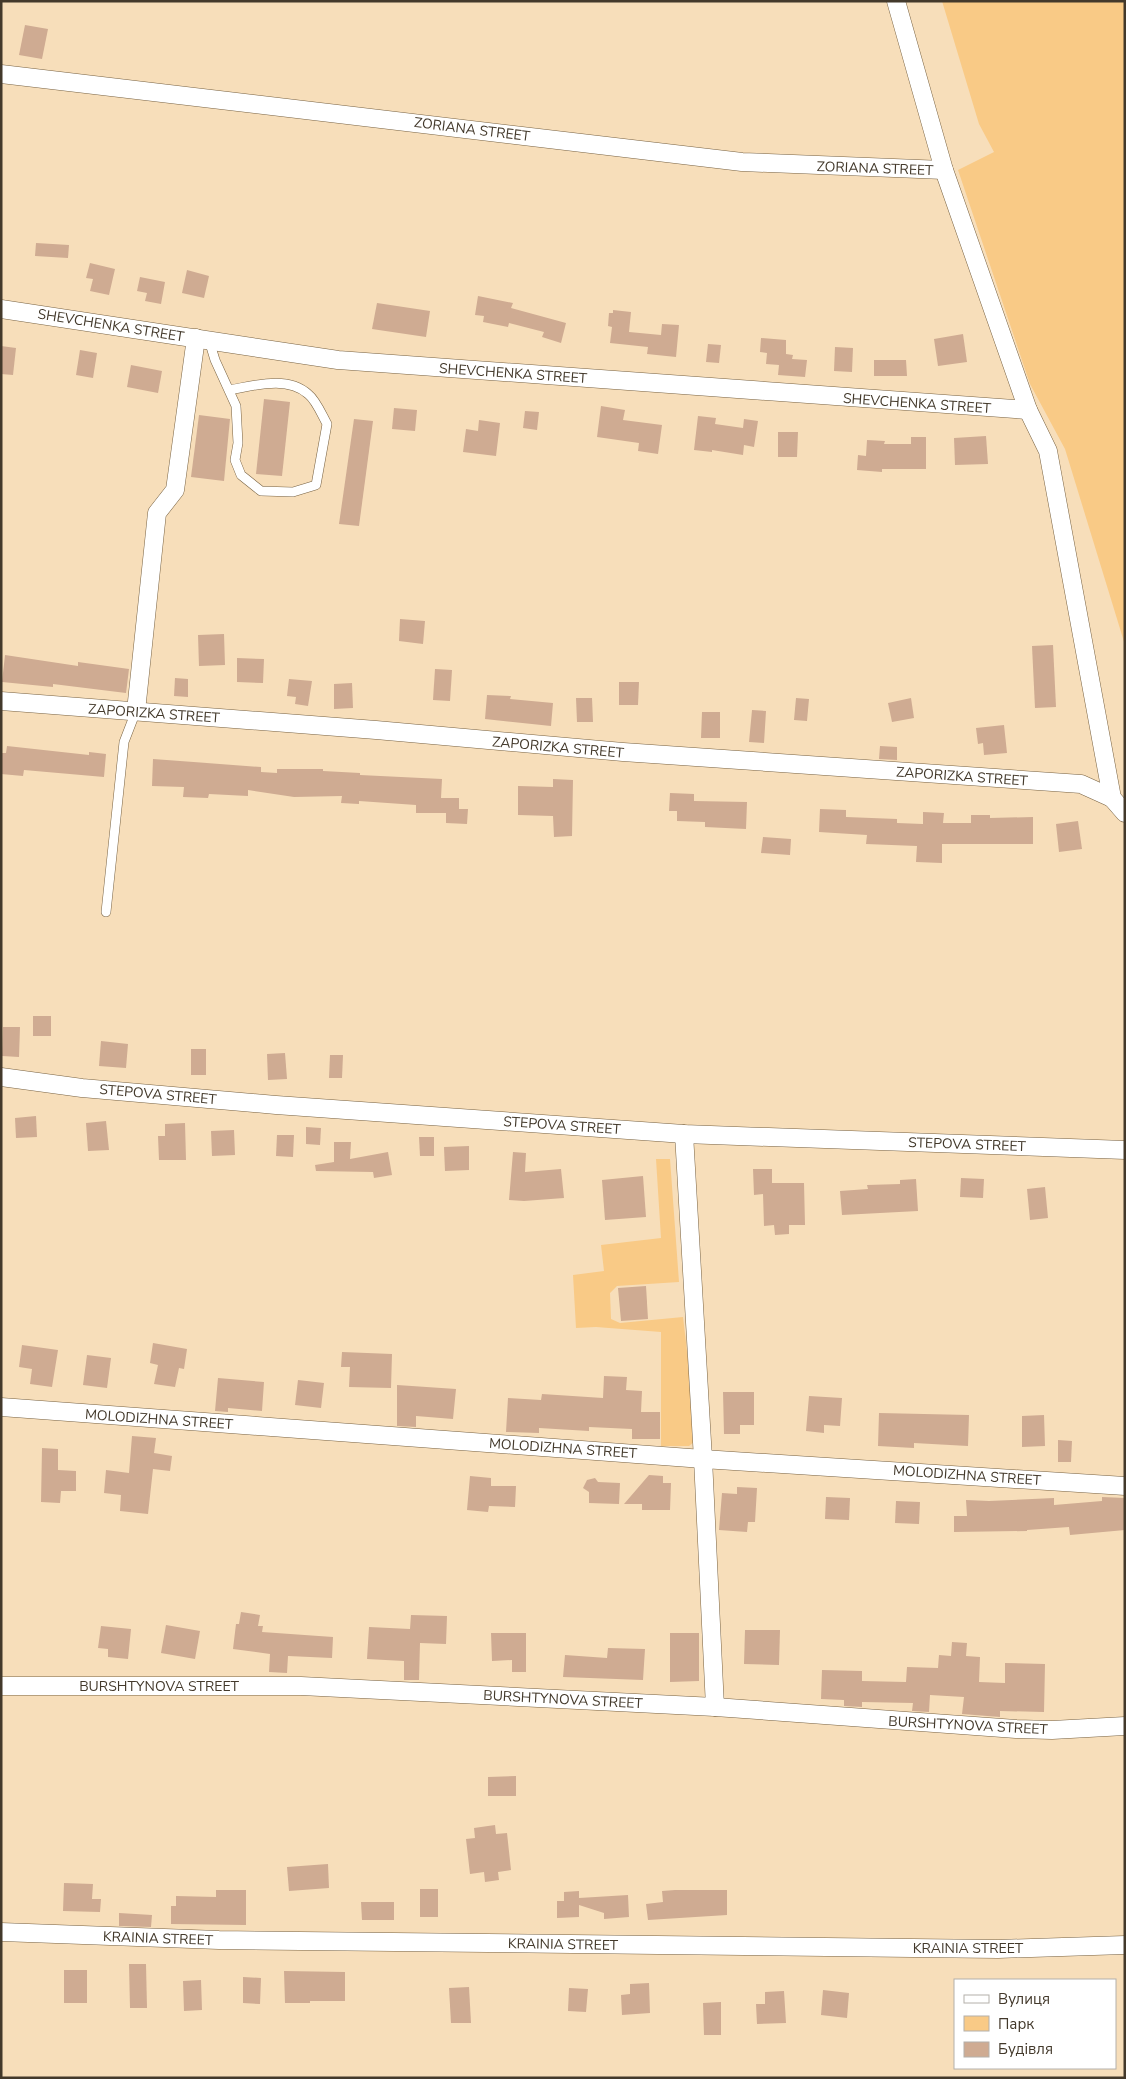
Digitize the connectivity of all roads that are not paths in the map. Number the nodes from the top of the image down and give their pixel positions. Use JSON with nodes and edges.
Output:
{"nodes":[{"id":1,"x":896,"y":1,"type":"edge"},
{"id":2,"x":1,"y":74,"type":"edge"},
{"id":3,"x":944,"y":170,"type":"junction"},
{"id":4,"x":1,"y":308,"type":"edge"},
{"id":5,"x":203,"y":339,"type":"junction"},
{"id":6,"x":229,"y":390,"type":"junction"},
{"id":7,"x":1028,"y":410,"type":"junction"},
{"id":8,"x":1,"y":701,"type":"edge"},
{"id":9,"x":136,"y":711,"type":"junction"},
{"id":10,"x":1112,"y":798,"type":"junction"},
{"id":11,"x":1125,"y":813,"type":"edge"},
{"id":12,"x":106,"y":912,"type":"dead end"},
{"id":13,"x":1,"y":1077,"type":"edge"},
{"id":14,"x":684,"y":1134,"type":"junction"},
{"id":15,"x":1125,"y":1150,"type":"edge"},
{"id":16,"x":1,"y":1408,"type":"edge"},
{"id":17,"x":703,"y":1459,"type":"junction"},
{"id":18,"x":1125,"y":1486,"type":"edge"},
{"id":19,"x":1,"y":1686,"type":"edge"},
{"id":20,"x":715,"y":1706,"type":"junction"},
{"id":21,"x":1125,"y":1726,"type":"edge"},
{"id":22,"x":1,"y":1932,"type":"edge"},
{"id":23,"x":1125,"y":1945,"type":"edge"}],
"edges":[{"from":1,"to":3,"type":"street"},
{"from":2,"to":3,"type":"street","name":"ZORIANA STREET"},
{"from":3,"to":7,"type":"street"},
{"from":4,"to":5,"type":"street","name":"SHEVCHENKA STREET"},
{"from":5,"to":6,"type":"lane"},
{"from":5,"to":7,"type":"street","name":"SHEVCHENKA STREET"},
{"from":5,"to":9,"type":"street"},
{"from":6,"to":6,"type":"lane"},
{"from":7,"to":10,"type":"street"},
{"from":8,"to":9,"type":"street","name":"ZAPORIZKA STREET"},
{"from":9,"to":10,"type":"street","name":"ZAPORIZKA STREET"},
{"from":9,"to":12,"type":"lane"},
{"from":10,"to":11,"type":"street"},
{"from":13,"to":14,"type":"street","name":"STEPOVA STREET"},
{"from":14,"to":15,"type":"street","name":"STEPOVA STREET"},
{"from":14,"to":17,"type":"street"},
{"from":16,"to":17,"type":"street","name":"MOLODIZHNA STREET"},
{"from":17,"to":18,"type":"street","name":"MOLODIZHNA STREET"},
{"from":17,"to":20,"type":"street"},
{"from":19,"to":20,"type":"street","name":"BURSHTYNOVA STREET"},
{"from":20,"to":21,"type":"street","name":"BURSHTYNOVA STREET"},
{"from":22,"to":23,"type":"street","name":"KRAINIA STREET"}]}
